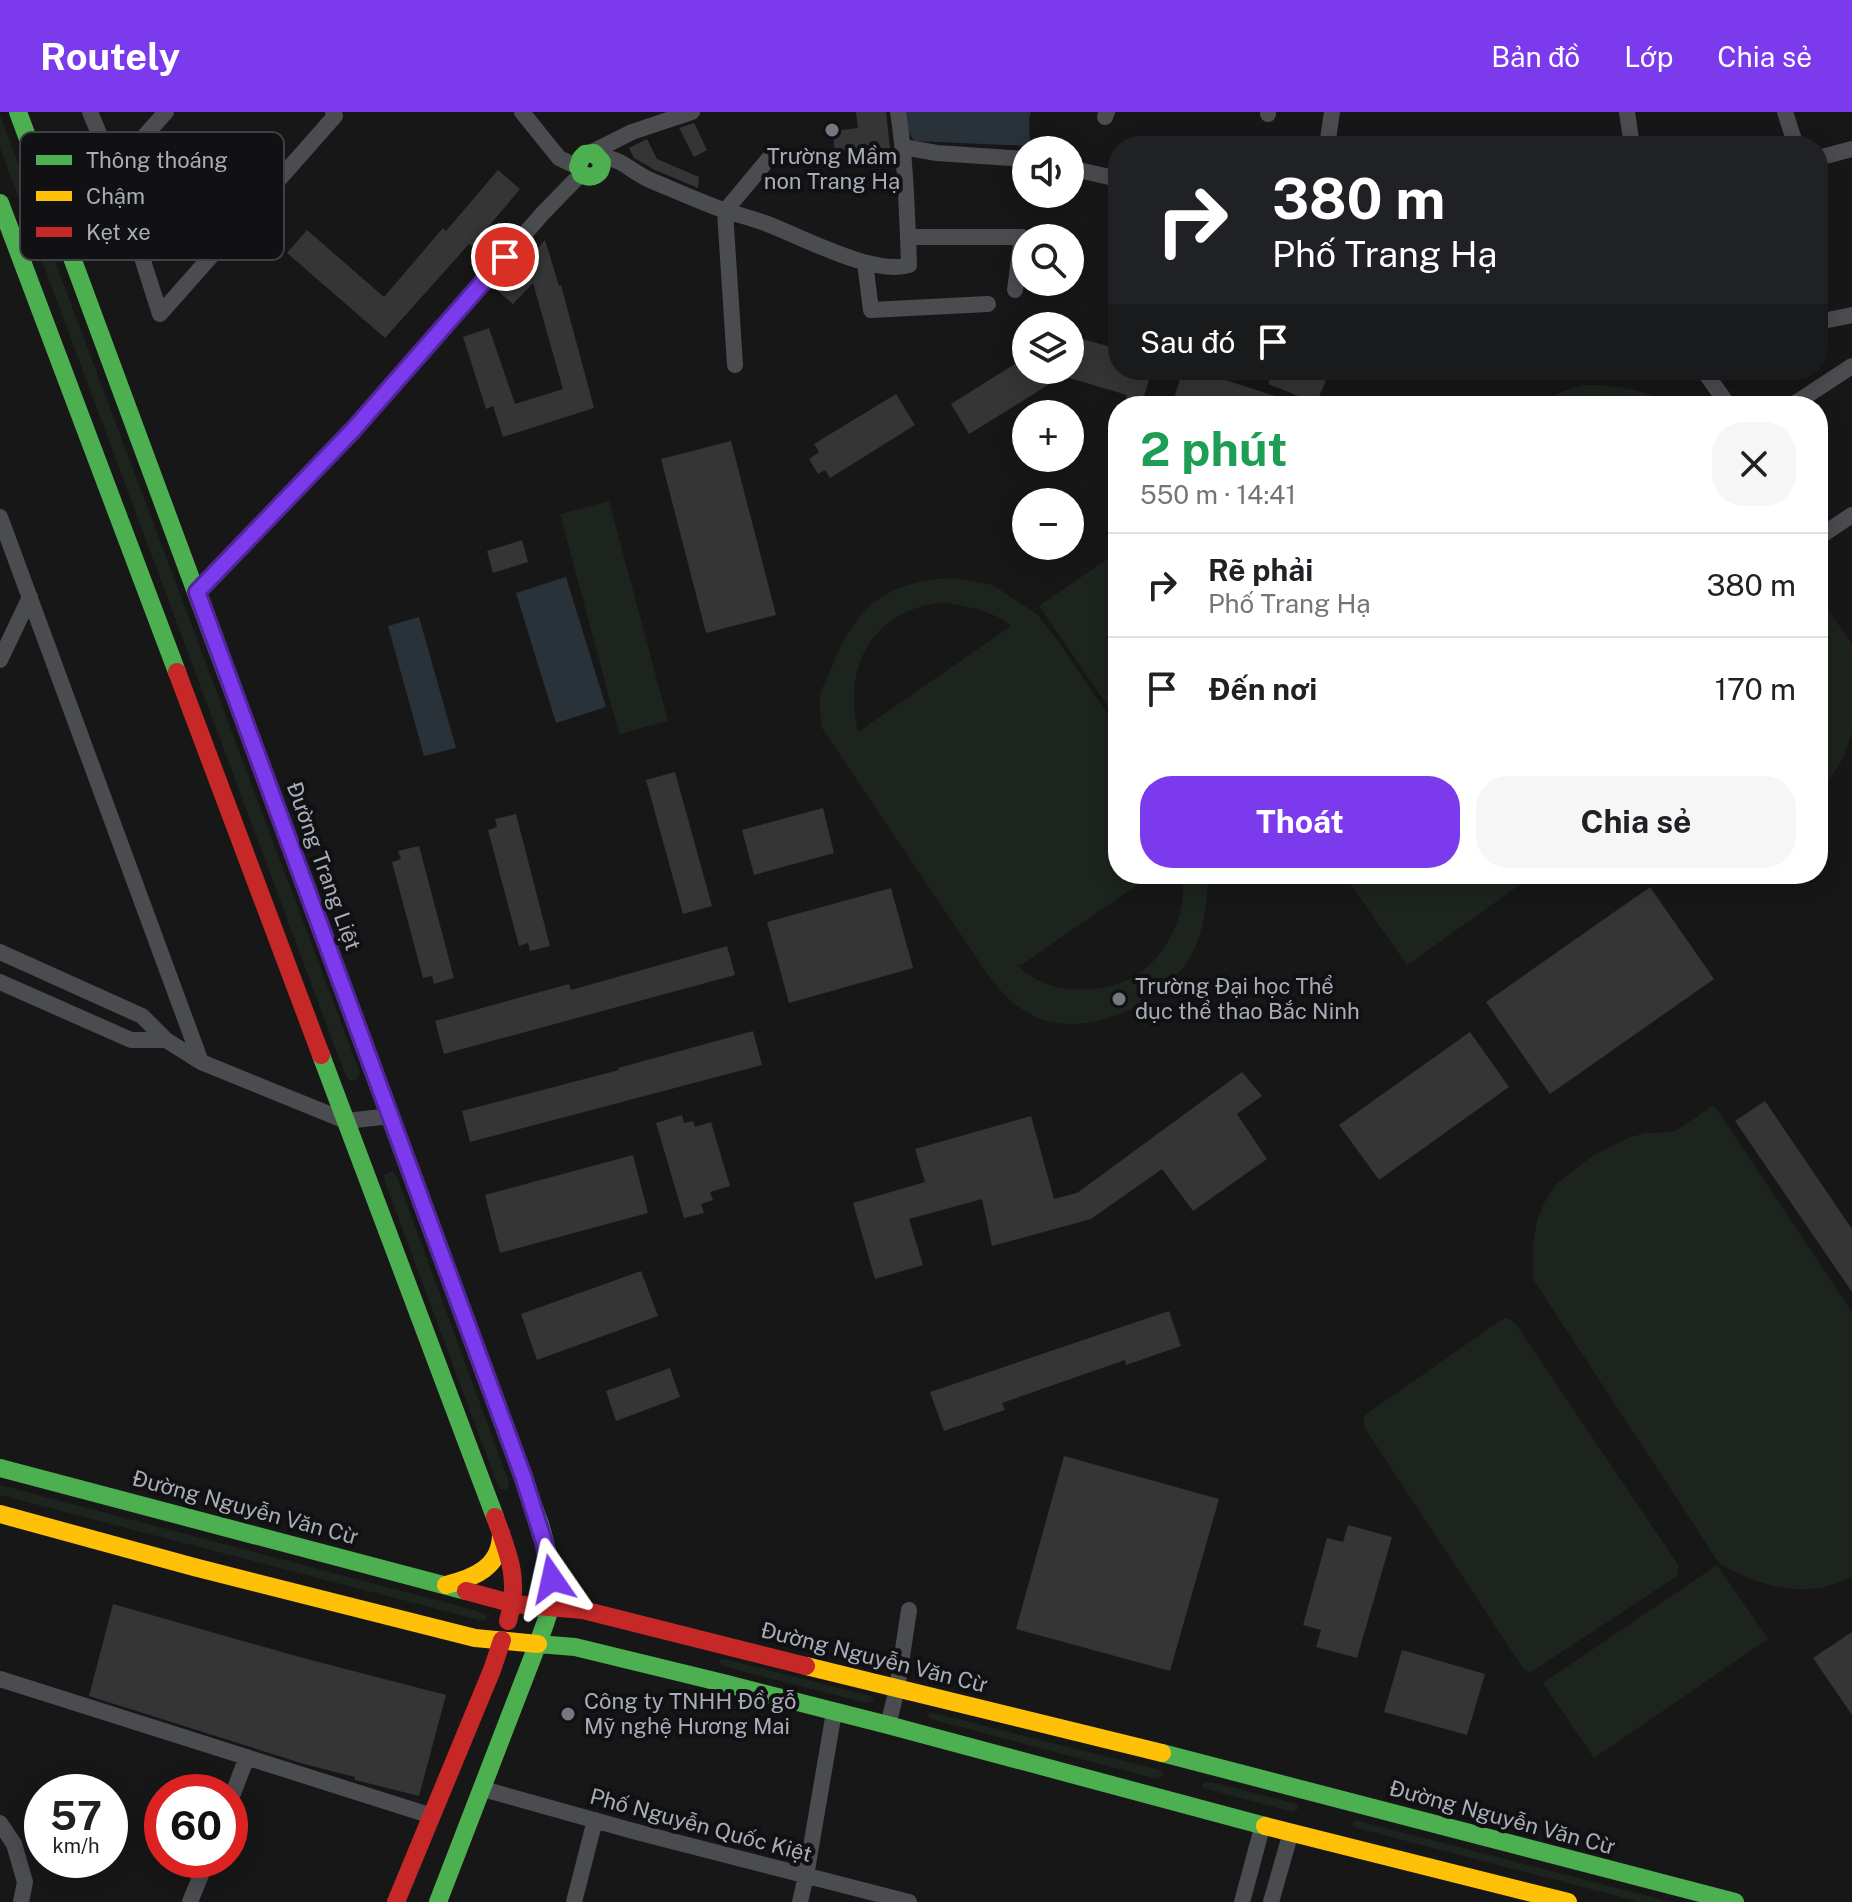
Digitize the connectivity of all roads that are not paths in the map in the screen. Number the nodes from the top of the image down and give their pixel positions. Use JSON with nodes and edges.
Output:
{"nodes":[{"id":1,"x":18,"y":112,"type":"edge"},
{"id":2,"x":90,"y":112,"type":"edge"},
{"id":3,"x":166,"y":112,"type":"edge"},
{"id":4,"x":333,"y":112,"type":"edge"},
{"id":5,"x":522,"y":112,"type":"edge"},
{"id":6,"x":692,"y":112,"type":"edge"},
{"id":7,"x":898,"y":112,"type":"edge"},
{"id":8,"x":1332,"y":112,"type":"edge"},
{"id":9,"x":1627,"y":112,"type":"edge"},
{"id":10,"x":1785,"y":112,"type":"edge"},
{"id":11,"x":25,"y":132,"type":"edge"},
{"id":12,"x":98,"y":132,"type":"edge"},
{"id":13,"x":148,"y":132,"type":"edge"},
{"id":14,"x":1328,"y":136,"type":"edge"},
{"id":15,"x":1631,"y":136,"type":"edge"},
{"id":16,"x":1793,"y":136,"type":"edge"},
{"id":17,"x":903,"y":147,"type":"junction"},
{"id":18,"x":1852,"y":149,"type":"edge"},
{"id":19,"x":1828,"y":155,"type":"edge"},
{"id":20,"x":770,"y":157,"type":"dead end"},
{"id":21,"x":1012,"y":158,"type":"edge"},
{"id":22,"x":587,"y":163,"type":"junction"},
{"id":23,"x":1084,"y":171,"type":"edge"},
{"id":24,"x":284,"y":174,"type":"edge"},
{"id":25,"x":1108,"y":177,"type":"edge"},
{"id":26,"x":0,"y":203,"type":"edge"},
{"id":27,"x":725,"y":211,"type":"junction"},
{"id":28,"x":908,"y":237,"type":"junction"},
{"id":29,"x":1012,"y":237,"type":"edge"},
{"id":30,"x":20,"y":256,"type":"edge"},
{"id":31,"x":21,"y":260,"type":"edge"},
{"id":32,"x":72,"y":260,"type":"edge"},
{"id":33,"x":143,"y":260,"type":"edge"},
{"id":34,"x":208,"y":260,"type":"edge"},
{"id":35,"x":865,"y":263,"type":"junction"},
{"id":36,"x":988,"y":304,"type":"dead end"},
{"id":37,"x":1852,"y":308,"type":"edge"},
{"id":38,"x":1828,"y":312,"type":"edge"},
{"id":39,"x":1852,"y":315,"type":"edge"},
{"id":40,"x":1828,"y":320,"type":"edge"},
{"id":41,"x":735,"y":365,"type":"dead end"},
{"id":42,"x":1852,"y":366,"type":"edge"},
{"id":43,"x":1806,"y":396,"type":"edge"},
{"id":44,"x":1852,"y":515,"type":"edge"},
{"id":45,"x":0,"y":517,"type":"edge"},
{"id":46,"x":1828,"y":530,"type":"edge"},
{"id":47,"x":197,"y":592,"type":"junction"},
{"id":48,"x":30,"y":597,"type":"junction"},
{"id":49,"x":0,"y":660,"type":"edge"},
{"id":50,"x":0,"y":952,"type":"edge"},
{"id":51,"x":0,"y":982,"type":"edge"},
{"id":52,"x":166,"y":1040,"type":"junction"},
{"id":53,"x":201,"y":1062,"type":"junction"},
{"id":54,"x":391,"y":1116,"type":"junction"},
{"id":55,"x":346,"y":1121,"type":"junction"},
{"id":56,"x":0,"y":1468,"type":"edge"},
{"id":57,"x":0,"y":1514,"type":"edge"},
{"id":58,"x":501,"y":1534,"type":"junction"},
{"id":59,"x":446,"y":1585,"type":"junction"},
{"id":60,"x":514,"y":1604,"type":"junction"},
{"id":61,"x":550,"y":1608,"type":"junction"},
{"id":62,"x":909,"y":1610,"type":"dead end"},
{"id":63,"x":502,"y":1640,"type":"junction"},
{"id":64,"x":538,"y":1643,"type":"junction"},
{"id":65,"x":0,"y":1679,"type":"edge"},
{"id":66,"x":897,"y":1689,"type":"junction"},
{"id":67,"x":834,"y":1712,"type":"junction"},
{"id":68,"x":888,"y":1725,"type":"junction"},
{"id":69,"x":247,"y":1757,"type":"junction"},
{"id":70,"x":240,"y":1774,"type":"edge"},
{"id":71,"x":1192,"y":1782,"type":"junction"},
{"id":72,"x":483,"y":1789,"type":"junction"},
{"id":73,"x":432,"y":1816,"type":"junction"},
{"id":74,"x":1325,"y":1819,"type":"junction"},
{"id":75,"x":595,"y":1820,"type":"junction"},
{"id":76,"x":0,"y":1823,"type":"edge"},
{"id":77,"x":1263,"y":1824,"type":"junction"},
{"id":78,"x":1291,"y":1832,"type":"junction"},
{"id":79,"x":806,"y":1876,"type":"junction"},
{"id":80,"x":200,"y":1878,"type":"edge"},
{"id":81,"x":21,"y":1902,"type":"edge"},
{"id":82,"x":190,"y":1902,"type":"edge"},
{"id":83,"x":396,"y":1902,"type":"edge"},
{"id":84,"x":438,"y":1902,"type":"edge"},
{"id":85,"x":574,"y":1902,"type":"edge"},
{"id":86,"x":800,"y":1902,"type":"edge"},
{"id":87,"x":909,"y":1902,"type":"edge"},
{"id":88,"x":1242,"y":1902,"type":"edge"},
{"id":89,"x":1271,"y":1902,"type":"edge"},
{"id":90,"x":1568,"y":1902,"type":"edge"},
{"id":91,"x":1735,"y":1902,"type":"edge"}],
"edges":[{"from":1,"to":11,"type":"main road","name":"Đường Trang Liệt"},
{"from":2,"to":12,"type":"street"},
{"from":3,"to":13,"type":"street"},
{"from":4,"to":24,"type":"street"},
{"from":5,"to":22,"type":"street"},
{"from":6,"to":22,"type":"street"},
{"from":7,"to":17,"type":"street"},
{"from":8,"to":14,"type":"street"},
{"from":9,"to":15,"type":"street"},
{"from":10,"to":16,"type":"street"},
{"from":17,"to":21,"type":"street"},
{"from":17,"to":28,"type":"street"},
{"from":18,"to":19,"type":"street"},
{"from":20,"to":27,"type":"street"},
{"from":22,"to":27,"type":"street"},
{"from":22,"to":47,"type":"street"},
{"from":23,"to":25,"type":"street"},
{"from":26,"to":30,"type":"main road"},
{"from":27,"to":35,"type":"street"},
{"from":27,"to":41,"type":"street"},
{"from":28,"to":29,"type":"street"},
{"from":28,"to":35,"type":"street"},
{"from":31,"to":55,"type":"main road"},
{"from":32,"to":47,"type":"main road","name":"Đường Trang Liệt"},
{"from":33,"to":34,"type":"street"},
{"from":35,"to":36,"type":"street"},
{"from":37,"to":38,"type":"street"},
{"from":39,"to":40,"type":"street"},
{"from":42,"to":43,"type":"street"},
{"from":44,"to":46,"type":"street"},
{"from":45,"to":48,"type":"street"},
{"from":47,"to":54,"type":"main road","name":"Đường Trang Liệt"},
{"from":48,"to":49,"type":"street"},
{"from":48,"to":53,"type":"street"},
{"from":50,"to":52,"type":"street"},
{"from":51,"to":52,"type":"street"},
{"from":52,"to":53,"type":"street"},
{"from":53,"to":55,"type":"street"},
{"from":54,"to":55,"type":"street"},
{"from":54,"to":61,"type":"main road","name":"Đường Trang Liệt"},
{"from":55,"to":58,"type":"main road"},
{"from":56,"to":59,"type":"main road","name":"Đường Nguyễn Văn Cừ"},
{"from":57,"to":63,"type":"main road","name":"Đường Nguyễn Văn Cừ"},
{"from":58,"to":59,"type":"main road"},
{"from":58,"to":60,"type":"main road"},
{"from":59,"to":60,"type":"main road","name":"Đường Nguyễn Văn Cừ"},
{"from":60,"to":61,"type":"main road","name":"Đường Nguyễn Văn Cừ"},
{"from":60,"to":63,"type":"main road"},
{"from":61,"to":64,"type":"main road","name":"Đường Trang Liệt"},
{"from":61,"to":66,"type":"main road","name":"Đường Nguyễn Văn Cừ"},
{"from":62,"to":66,"type":"street"},
{"from":63,"to":64,"type":"main road","name":"Đường Nguyễn Văn Cừ"},
{"from":63,"to":73,"type":"main road"},
{"from":64,"to":67,"type":"main road","name":"Đường Nguyễn Văn Cừ"},
{"from":64,"to":72,"type":"main road","name":"Đường Trang Liệt"},
{"from":65,"to":69,"type":"street"},
{"from":66,"to":68,"type":"street"},
{"from":66,"to":71,"type":"main road","name":"Đường Nguyễn Văn Cừ"},
{"from":67,"to":68,"type":"main road","name":"Đường Nguyễn Văn Cừ"},
{"from":67,"to":79,"type":"street"},
{"from":68,"to":71,"type":"main road","name":"Đường Nguyễn Văn Cừ"},
{"from":69,"to":70,"type":"street"},
{"from":69,"to":73,"type":"street"},
{"from":71,"to":74,"type":"main road","name":"Đường Nguyễn Văn Cừ"},
{"from":71,"to":77,"type":"main road","name":"Đường Nguyễn Văn Cừ"},
{"from":72,"to":75,"type":"street","name":"Phố Nguyễn Quốc Kiệt"},
{"from":72,"to":84,"type":"main road","name":"Đường Trang Liệt"},
{"from":73,"to":83,"type":"main road"},
{"from":74,"to":78,"type":"main road","name":"Đường Nguyễn Văn Cừ"},
{"from":74,"to":90,"type":"main road","name":"Đường Nguyễn Văn Cừ"},
{"from":74,"to":91,"type":"main road","name":"Đường Nguyễn Văn Cừ"},
{"from":75,"to":79,"type":"street","name":"Phố Nguyễn Quốc Kiệt"},
{"from":75,"to":85,"type":"street"},
{"from":76,"to":81,"type":"street"},
{"from":77,"to":78,"type":"main road","name":"Đường Nguyễn Văn Cừ"},
{"from":77,"to":88,"type":"street"},
{"from":78,"to":89,"type":"street"},
{"from":79,"to":86,"type":"street"},
{"from":79,"to":87,"type":"street","name":"Phố Nguyễn Quốc Kiệt"},
{"from":80,"to":82,"type":"street"}]}
